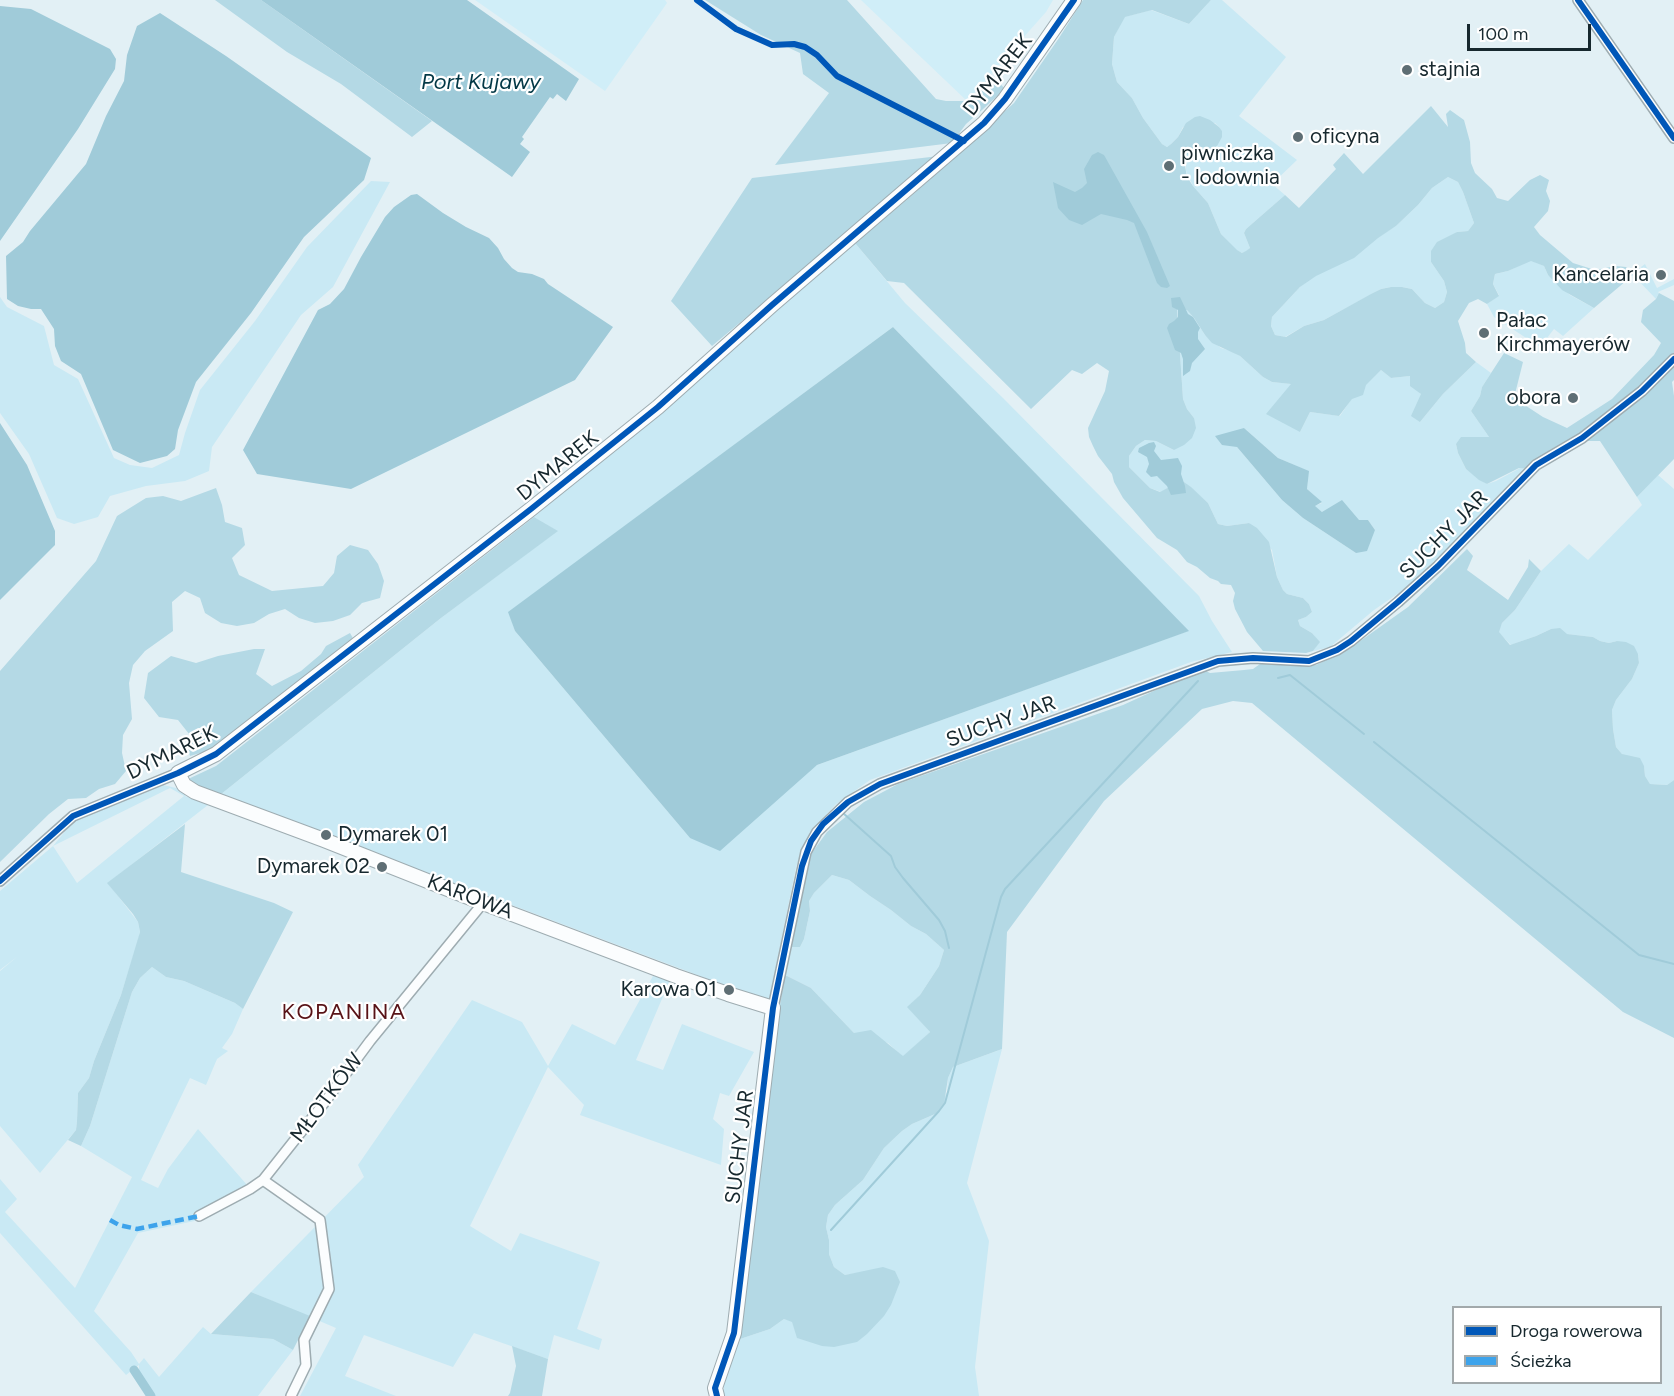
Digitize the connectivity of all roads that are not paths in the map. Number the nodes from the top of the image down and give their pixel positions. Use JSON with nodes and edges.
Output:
{"nodes":[{"id":1,"x":1074,"y":0,"type":"edge"},
{"id":2,"x":1578,"y":0,"type":"edge"},
{"id":3,"x":1674,"y":138,"type":"edge"},
{"id":4,"x":1674,"y":359,"type":"edge"},
{"id":5,"x":178,"y":773,"type":"junction"},
{"id":6,"x":0,"y":881,"type":"edge"},
{"id":7,"x":483,"y":903,"type":"junction"},
{"id":8,"x":773,"y":1008,"type":"junction"},
{"id":9,"x":263,"y":1180,"type":"junction"},
{"id":10,"x":200,"y":1216,"type":"dead end"},
{"id":11,"x":714,"y":1393,"type":"edge"},
{"id":12,"x":291,"y":1396,"type":"edge"}],
"edges":[{"from":1,"to":5,"type":"street","name":"DYMAREK"},
{"from":2,"to":3,"type":"street"},
{"from":4,"to":8,"type":"street","name":"SUCHY JAR"},
{"from":5,"to":6,"type":"street","name":"DYMAREK"},
{"from":5,"to":7,"type":"street","name":"KAROWA"},
{"from":7,"to":8,"type":"street","name":"KAROWA"},
{"from":7,"to":9,"type":"street","name":"MŁOTKÓW"},
{"from":8,"to":11,"type":"street","name":"SUCHY JAR"},
{"from":9,"to":10,"type":"street","name":"MŁOTKÓW"},
{"from":9,"to":12,"type":"street"}]}
